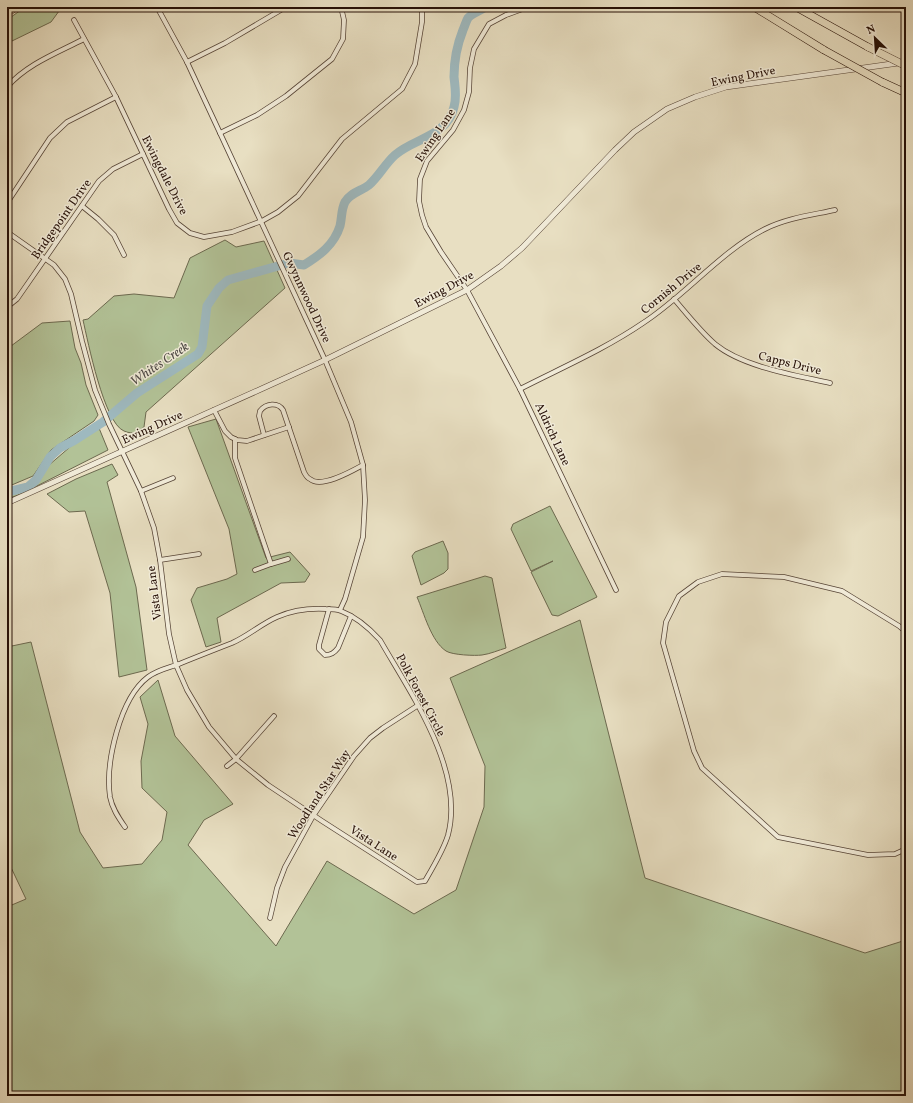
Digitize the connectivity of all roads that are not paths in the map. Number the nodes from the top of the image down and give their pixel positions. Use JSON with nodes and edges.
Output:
{"nodes":[{"id":1,"x":16,"y":7,"type":"edge"},
{"id":2,"x":157,"y":7,"type":"edge"},
{"id":3,"x":286,"y":7,"type":"edge"},
{"id":4,"x":341,"y":7,"type":"edge"},
{"id":5,"x":422,"y":7,"type":"edge"},
{"id":6,"x":528,"y":7,"type":"edge"},
{"id":7,"x":754,"y":7,"type":"edge"},
{"id":8,"x":760,"y":7,"type":"edge"},
{"id":9,"x":796,"y":7,"type":"edge"},
{"id":10,"x":805,"y":7,"type":"edge"},
{"id":11,"x":7,"y":13,"type":"edge"},
{"id":12,"x":74,"y":20,"type":"dead end"},
{"id":13,"x":784,"y":24,"type":"junction"},
{"id":14,"x":833,"y":28,"type":"junction"},
{"id":15,"x":84,"y":39,"type":"junction"},
{"id":16,"x":187,"y":62,"type":"junction"},
{"id":17,"x":906,"y":62,"type":"edge"},
{"id":18,"x":906,"y":66,"type":"edge"},
{"id":19,"x":7,"y":87,"type":"edge"},
{"id":20,"x":906,"y":93,"type":"edge"},
{"id":21,"x":116,"y":97,"type":"junction"},
{"id":22,"x":220,"y":133,"type":"junction"},
{"id":23,"x":142,"y":154,"type":"junction"},
{"id":24,"x":7,"y":203,"type":"edge"},
{"id":25,"x":82,"y":206,"type":"junction"},
{"id":26,"x":835,"y":210,"type":"dead end"},
{"id":27,"x":262,"y":221,"type":"junction"},
{"id":28,"x":7,"y":232,"type":"edge"},
{"id":29,"x":124,"y":255,"type":"dead end"},
{"id":30,"x":45,"y":259,"type":"junction"},
{"id":31,"x":466,"y":290,"type":"junction"},
{"id":32,"x":674,"y":298,"type":"junction"},
{"id":33,"x":7,"y":308,"type":"edge"},
{"id":34,"x":325,"y":360,"type":"junction"},
{"id":35,"x":830,"y":383,"type":"dead end"},
{"id":36,"x":520,"y":388,"type":"junction"},
{"id":37,"x":214,"y":410,"type":"junction"},
{"id":38,"x":289,"y":427,"type":"junction"},
{"id":39,"x":264,"y":434,"type":"junction"},
{"id":40,"x":236,"y":439,"type":"junction"},
{"id":41,"x":122,"y":451,"type":"junction"},
{"id":42,"x":363,"y":465,"type":"junction"},
{"id":43,"x":173,"y":478,"type":"dead end"},
{"id":44,"x":141,"y":491,"type":"junction"},
{"id":45,"x":7,"y":503,"type":"edge"},
{"id":46,"x":199,"y":554,"type":"dead end"},
{"id":47,"x":288,"y":559,"type":"dead end"},
{"id":48,"x":160,"y":560,"type":"junction"},
{"id":49,"x":271,"y":564,"type":"junction"},
{"id":50,"x":255,"y":570,"type":"dead end"},
{"id":51,"x":616,"y":590,"type":"dead end"},
{"id":52,"x":329,"y":609,"type":"junction"},
{"id":53,"x":340,"y":610,"type":"junction"},
{"id":54,"x":351,"y":616,"type":"junction"},
{"id":55,"x":906,"y":632,"type":"edge"},
{"id":56,"x":176,"y":665,"type":"junction"},
{"id":57,"x":417,"y":706,"type":"junction"},
{"id":58,"x":274,"y":716,"type":"dead end"},
{"id":59,"x":236,"y":759,"type":"junction"},
{"id":60,"x":227,"y":766,"type":"dead end"},
{"id":61,"x":313,"y":816,"type":"junction"},
{"id":62,"x":124,"y":826,"type":"dead end"},
{"id":63,"x":906,"y":849,"type":"edge"},
{"id":64,"x":417,"y":882,"type":"joint"},
{"id":65,"x":270,"y":918,"type":"dead end"}],
"edges":[{"from":1,"to":11,"type":"highway"},
{"from":2,"to":16,"type":"street","name":"Gwynnwood Drive"},
{"from":3,"to":16,"type":"street"},
{"from":4,"to":22,"type":"street"},
{"from":5,"to":27,"type":"street","name":"Ewingdale Drive"},
{"from":6,"to":31,"type":"street","name":"Ewing Lane"},
{"from":7,"to":13,"type":"highway"},
{"from":8,"to":13,"type":"highway"},
{"from":9,"to":14,"type":"highway"},
{"from":10,"to":14,"type":"highway"},
{"from":12,"to":15,"type":"street","name":"Ewingdale Drive"},
{"from":13,"to":20,"type":"highway","bridge":true},
{"from":14,"to":18,"type":"highway","bridge":true},
{"from":15,"to":19,"type":"street"},
{"from":15,"to":21,"type":"street","name":"Ewingdale Drive"},
{"from":16,"to":22,"type":"street","name":"Gwynnwood Drive"},
{"from":17,"to":31,"type":"street","name":"Ewing Drive"},
{"from":21,"to":23,"type":"street","name":"Ewingdale Drive"},
{"from":21,"to":24,"type":"street"},
{"from":22,"to":27,"type":"street","name":"Gwynnwood Drive"},
{"from":23,"to":25,"type":"street","name":"Bridgepoint Drive"},
{"from":23,"to":27,"type":"street","name":"Ewingdale Drive"},
{"from":25,"to":29,"type":"street"},
{"from":25,"to":30,"type":"street","name":"Bridgepoint Drive"},
{"from":26,"to":32,"type":"street","name":"Cornish Drive"},
{"from":27,"to":34,"type":"street","name":"Gwynnwood Drive"},
{"from":28,"to":30,"type":"street","name":"Vista Lane"},
{"from":30,"to":33,"type":"street","name":"Bridgepoint Drive"},
{"from":30,"to":41,"type":"street","name":"Vista Lane"},
{"from":31,"to":34,"type":"street","name":"Ewing Drive"},
{"from":31,"to":36,"type":"street","name":"Aldrich Lane"},
{"from":32,"to":35,"type":"street","name":"Capps Drive"},
{"from":32,"to":36,"type":"street","name":"Cornish Drive"},
{"from":34,"to":37,"type":"street","name":"Ewing Drive"},
{"from":34,"to":42,"type":"street","name":"Gwynnwood Drive"},
{"from":36,"to":51,"type":"street","name":"Aldrich Lane"},
{"from":37,"to":40,"type":"street"},
{"from":37,"to":41,"type":"street","name":"Ewing Drive"},
{"from":38,"to":39,"type":"street"},
{"from":38,"to":39,"type":"street"},
{"from":38,"to":42,"type":"street"},
{"from":39,"to":40,"type":"street"},
{"from":40,"to":49,"type":"street"},
{"from":41,"to":44,"type":"street","name":"Vista Lane"},
{"from":41,"to":45,"type":"street","name":"Ewing Drive"},
{"from":42,"to":53,"type":"street","name":"Gwynnwood Drive"},
{"from":43,"to":44,"type":"street"},
{"from":44,"to":48,"type":"street","name":"Vista Lane"},
{"from":46,"to":48,"type":"street"},
{"from":47,"to":49,"type":"street"},
{"from":48,"to":56,"type":"street","name":"Vista Lane"},
{"from":49,"to":50,"type":"street"},
{"from":52,"to":53,"type":"street","name":"Polk Forest Circle"},
{"from":52,"to":54,"type":"street"},
{"from":52,"to":56,"type":"street","name":"Polk Forest Circle"},
{"from":53,"to":54,"type":"street","name":"Polk Forest Circle"},
{"from":54,"to":57,"type":"street","name":"Polk Forest Circle"},
{"from":55,"to":63,"type":"street"},
{"from":56,"to":59,"type":"street","name":"Vista Lane"},
{"from":56,"to":62,"type":"street","name":"Polk Forest Circle"},
{"from":57,"to":61,"type":"street","name":"Woodland Star Way"},
{"from":57,"to":64,"type":"street","name":"Polk Forest Circle"},
{"from":58,"to":59,"type":"street"},
{"from":59,"to":60,"type":"street"},
{"from":59,"to":61,"type":"street","name":"Vista Lane"},
{"from":61,"to":64,"type":"street","name":"Vista Lane"},
{"from":61,"to":65,"type":"street","name":"Woodland Star Way"}]}
